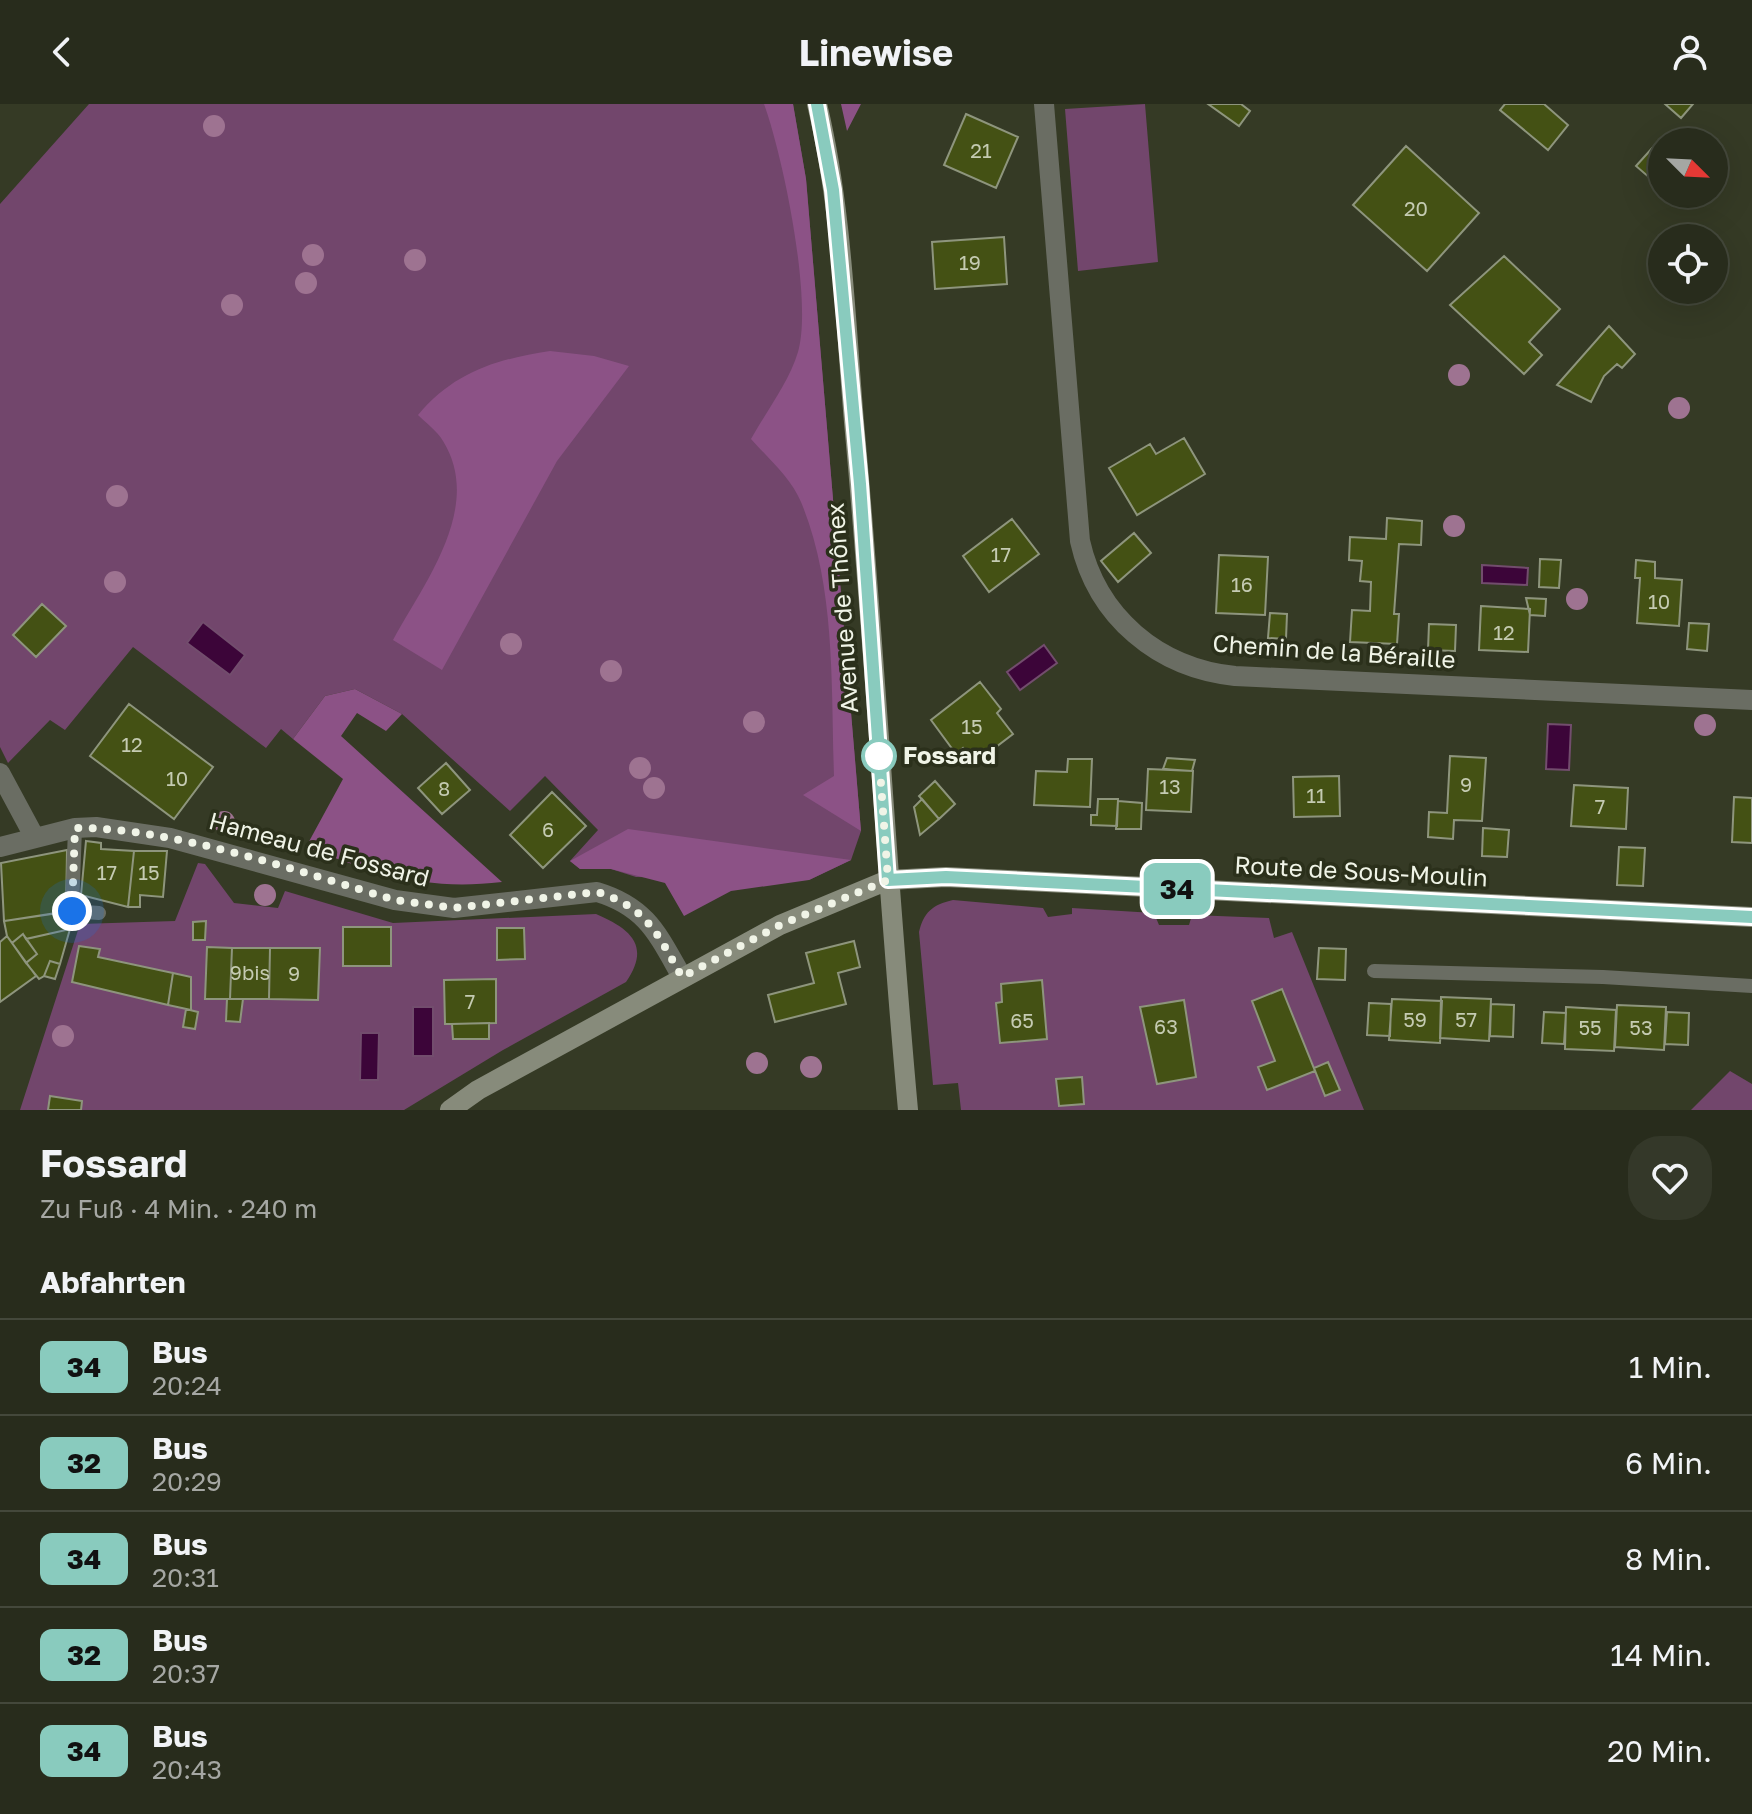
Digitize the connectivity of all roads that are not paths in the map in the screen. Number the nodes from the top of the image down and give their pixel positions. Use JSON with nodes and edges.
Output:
{"nodes":[{"id":1,"x":817,"y":104,"type":"edge"},
{"id":2,"x":1044,"y":104,"type":"edge"},
{"id":3,"x":1752,"y":700,"type":"edge"},
{"id":4,"x":0,"y":773,"type":"edge"},
{"id":5,"x":75,"y":828,"type":"junction"},
{"id":6,"x":35,"y":838,"type":"junction"},
{"id":7,"x":0,"y":847,"type":"edge"},
{"id":8,"x":888,"y":880,"type":"junction"},
{"id":9,"x":99,"y":913,"type":"dead end"},
{"id":10,"x":1752,"y":917,"type":"edge"},
{"id":11,"x":1374,"y":971,"type":"dead end"},
{"id":12,"x":682,"y":977,"type":"junction"},
{"id":13,"x":1752,"y":986,"type":"edge"},
{"id":14,"x":450,"y":1110,"type":"edge"},
{"id":15,"x":908,"y":1110,"type":"edge"}],
"edges":[{"from":1,"to":8,"type":"main road","name":"Avenue de Thônex"},
{"from":2,"to":3,"type":"street","name":"Chemin de la Béraille"},
{"from":4,"to":6,"type":"street"},
{"from":5,"to":6,"type":"street","name":"Hameau de Fossard"},
{"from":5,"to":9,"type":"lane"},
{"from":5,"to":12,"type":"street","name":"Hameau de Fossard"},
{"from":6,"to":7,"type":"street","name":"Hameau de Fossard"},
{"from":8,"to":10,"type":"main road","name":"Route de Sous-Moulin"},
{"from":8,"to":12,"type":"main road","name":"Route de Sous-Moulin"},
{"from":8,"to":15,"type":"main road","name":"Avenue de Thônex"},
{"from":11,"to":13,"type":"lane"},
{"from":12,"to":14,"type":"main road","name":"Route de Sous-Moulin"}]}
